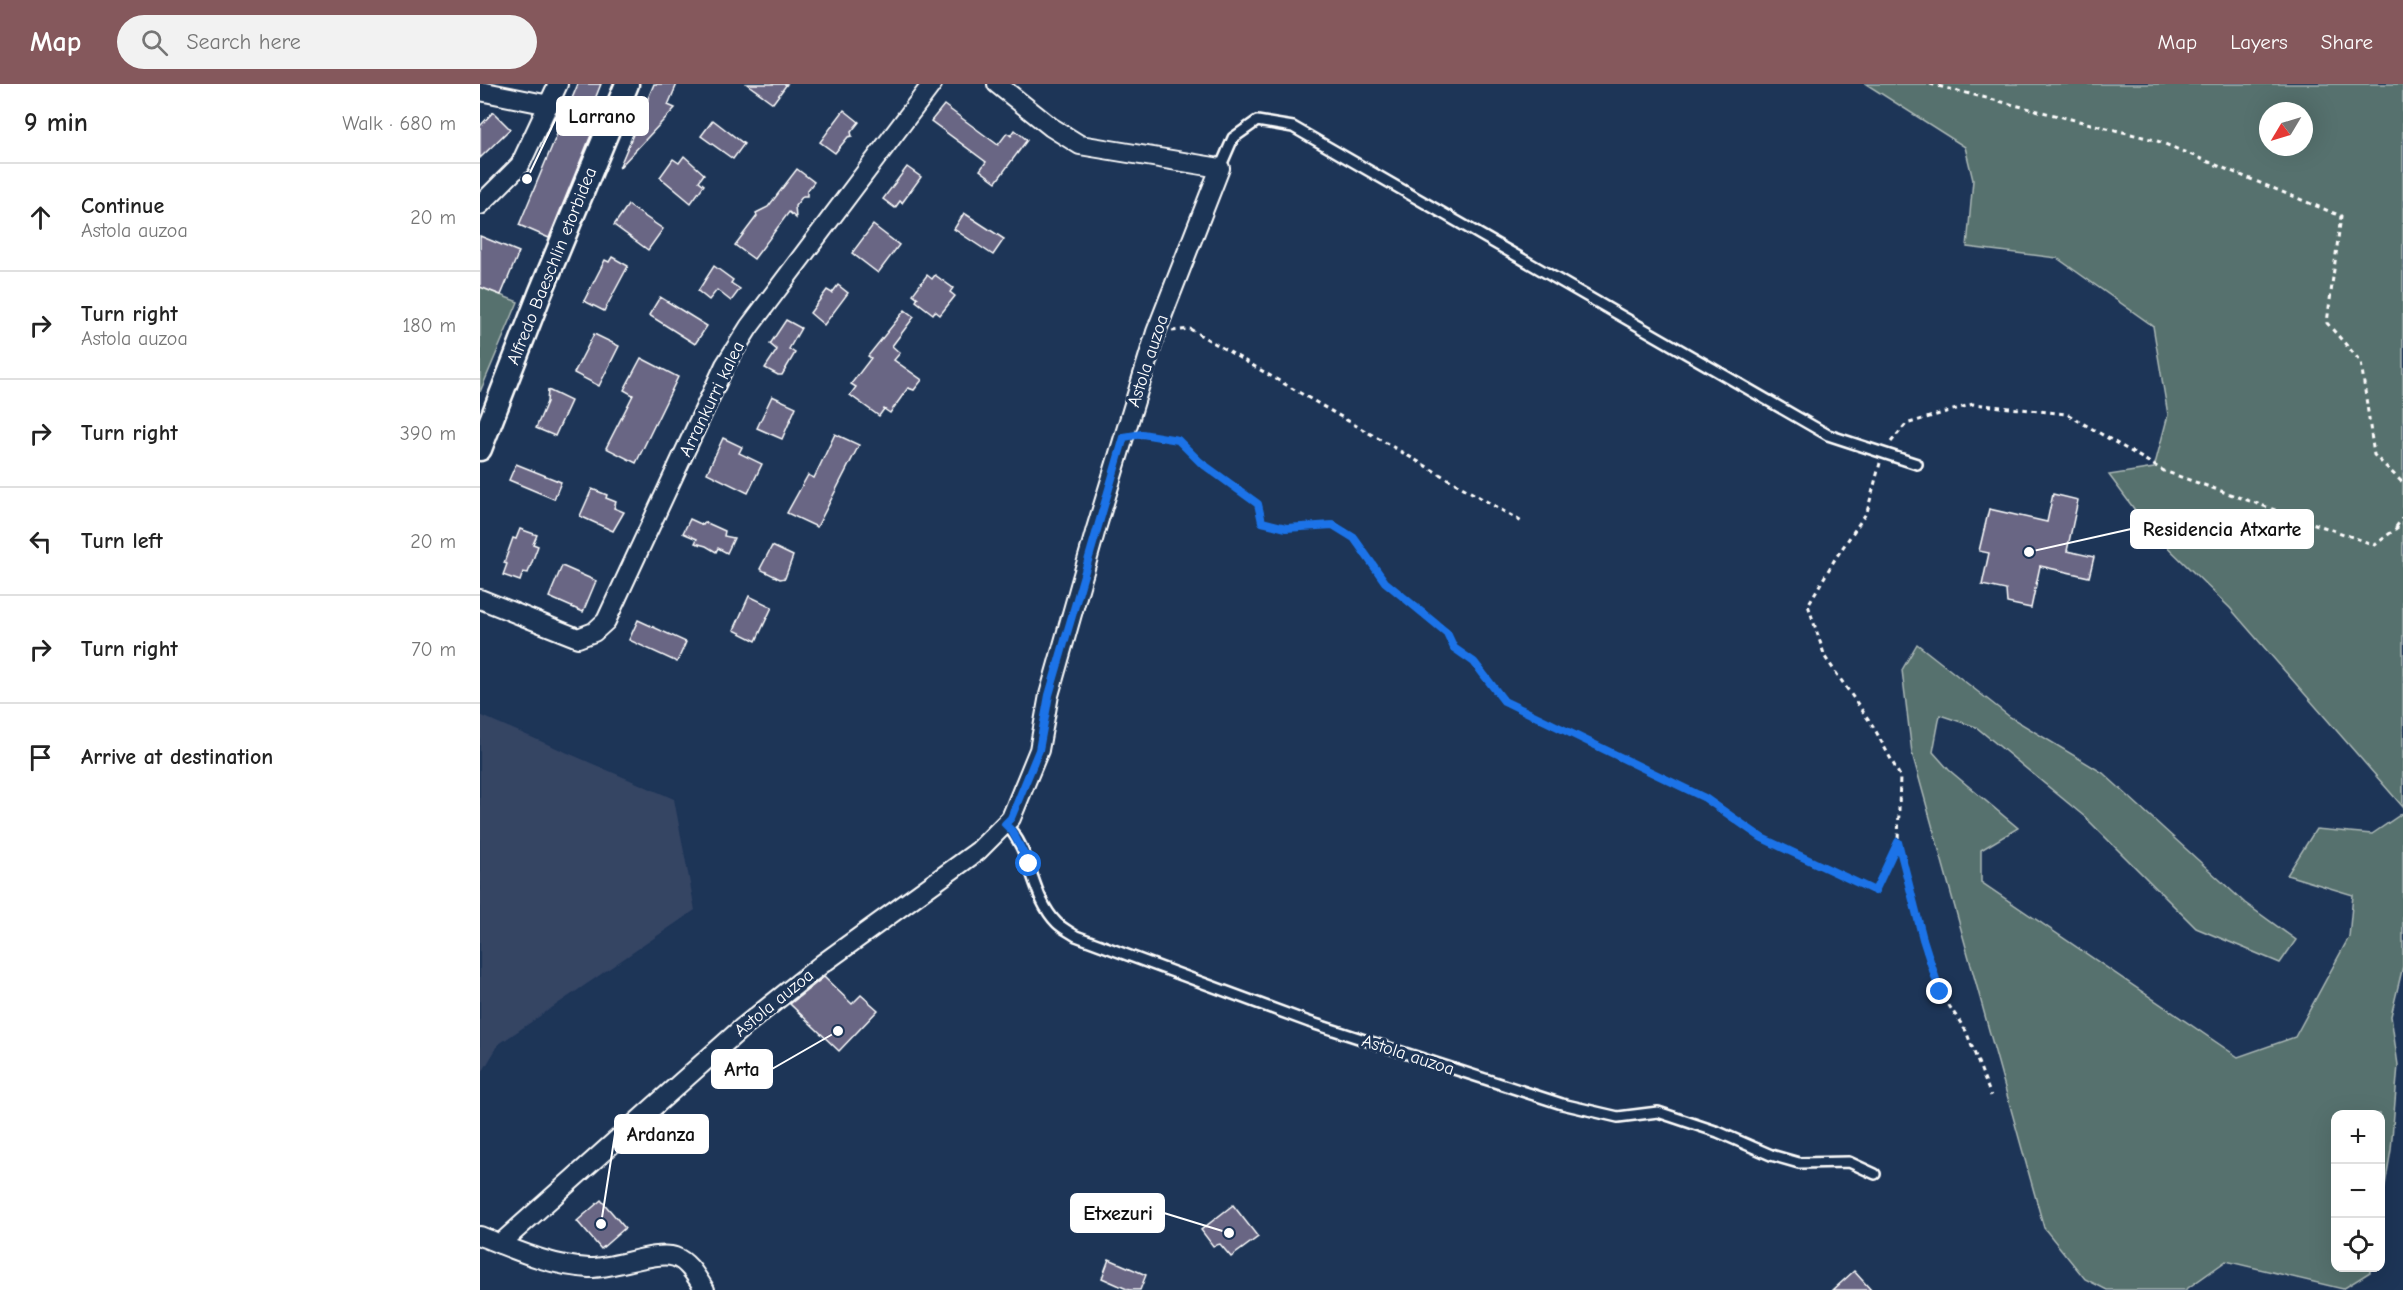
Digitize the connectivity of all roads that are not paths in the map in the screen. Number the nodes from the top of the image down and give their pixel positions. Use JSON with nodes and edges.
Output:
{"nodes":[{"id":1,"x":558,"y":84,"type":"edge"},
{"id":2,"x":627,"y":84,"type":"edge"},
{"id":3,"x":932,"y":84,"type":"edge"},
{"id":4,"x":997,"y":84,"type":"edge"},
{"id":5,"x":480,"y":91,"type":"edge"},
{"id":6,"x":549,"y":105,"type":"junction"},
{"id":7,"x":1220,"y":168,"type":"junction"},
{"id":8,"x":480,"y":206,"type":"edge"},
{"id":9,"x":480,"y":449,"type":"edge"},
{"id":10,"x":1917,"y":464,"type":"dead end"},
{"id":11,"x":480,"y":599,"type":"edge"},
{"id":12,"x":1005,"y":824,"type":"junction"},
{"id":13,"x":1875,"y":1174,"type":"dead end"},
{"id":14,"x":480,"y":1236,"type":"edge"},
{"id":15,"x":500,"y":1244,"type":"junction"},
{"id":16,"x":705,"y":1290,"type":"edge"}],
"edges":[{"from":1,"to":6,"type":"street"},
{"from":2,"to":9,"type":"street","name":"Alfredo Baeschlin etorbidea"},
{"from":3,"to":11,"type":"street","name":"Arrankurri kalea"},
{"from":4,"to":7,"type":"street"},
{"from":5,"to":6,"type":"street"},
{"from":6,"to":8,"type":"street"},
{"from":7,"to":10,"type":"lane"},
{"from":7,"to":12,"type":"street","name":"Astola auzoa"},
{"from":12,"to":13,"type":"lane","name":"Astola auzoa"},
{"from":12,"to":15,"type":"street","name":"Astola auzoa"},
{"from":14,"to":15,"type":"street"},
{"from":15,"to":16,"type":"street"}]}
